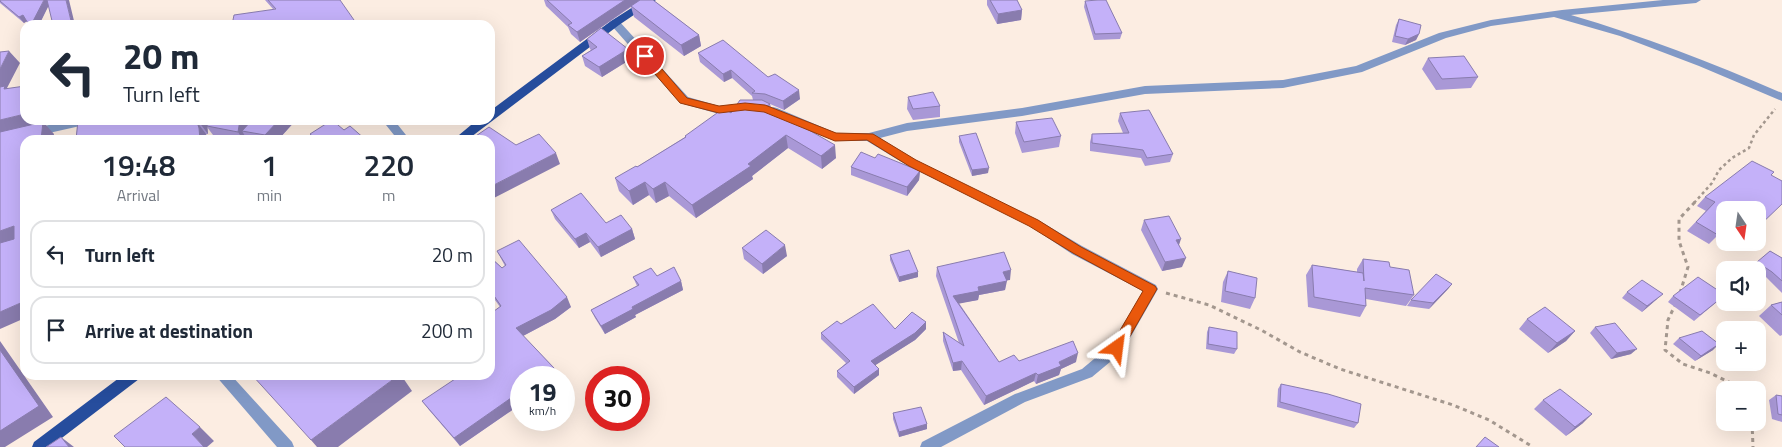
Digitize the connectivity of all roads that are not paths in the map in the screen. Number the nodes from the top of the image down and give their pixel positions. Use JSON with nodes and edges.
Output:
{"nodes":[{"id":1,"x":651,"y":0,"type":"edge"},
{"id":2,"x":1696,"y":0,"type":"edge"},
{"id":3,"x":1554,"y":14,"type":"junction"},
{"id":4,"x":615,"y":23,"type":"junction"},
{"id":5,"x":1782,"y":98,"type":"edge"},
{"id":6,"x":495,"y":113,"type":"edge"},
{"id":7,"x":68,"y":125,"type":"edge"},
{"id":8,"x":392,"y":125,"type":"edge"},
{"id":9,"x":479,"y":125,"type":"edge"},
{"id":10,"x":22,"y":135,"type":"edge"},
{"id":11,"x":400,"y":135,"type":"edge"},
{"id":12,"x":466,"y":135,"type":"edge"},
{"id":13,"x":20,"y":136,"type":"edge"},
{"id":14,"x":869,"y":137,"type":"junction"},
{"id":15,"x":0,"y":140,"type":"edge"},
{"id":16,"x":127,"y":380,"type":"edge"},
{"id":17,"x":227,"y":380,"type":"edge"},
{"id":18,"x":39,"y":447,"type":"edge"},
{"id":19,"x":287,"y":447,"type":"edge"},
{"id":20,"x":927,"y":447,"type":"edge"}],
"edges":[{"from":1,"to":4,"type":"main road"},
{"from":2,"to":3,"type":"street"},
{"from":3,"to":5,"type":"street"},
{"from":3,"to":14,"type":"street"},
{"from":4,"to":6,"type":"main road"},
{"from":4,"to":14,"type":"street"},
{"from":7,"to":10,"type":"street"},
{"from":8,"to":11,"type":"street"},
{"from":9,"to":12,"type":"main road"},
{"from":13,"to":15,"type":"street"},
{"from":14,"to":20,"type":"street"},
{"from":16,"to":18,"type":"main road"},
{"from":17,"to":19,"type":"street"}]}
